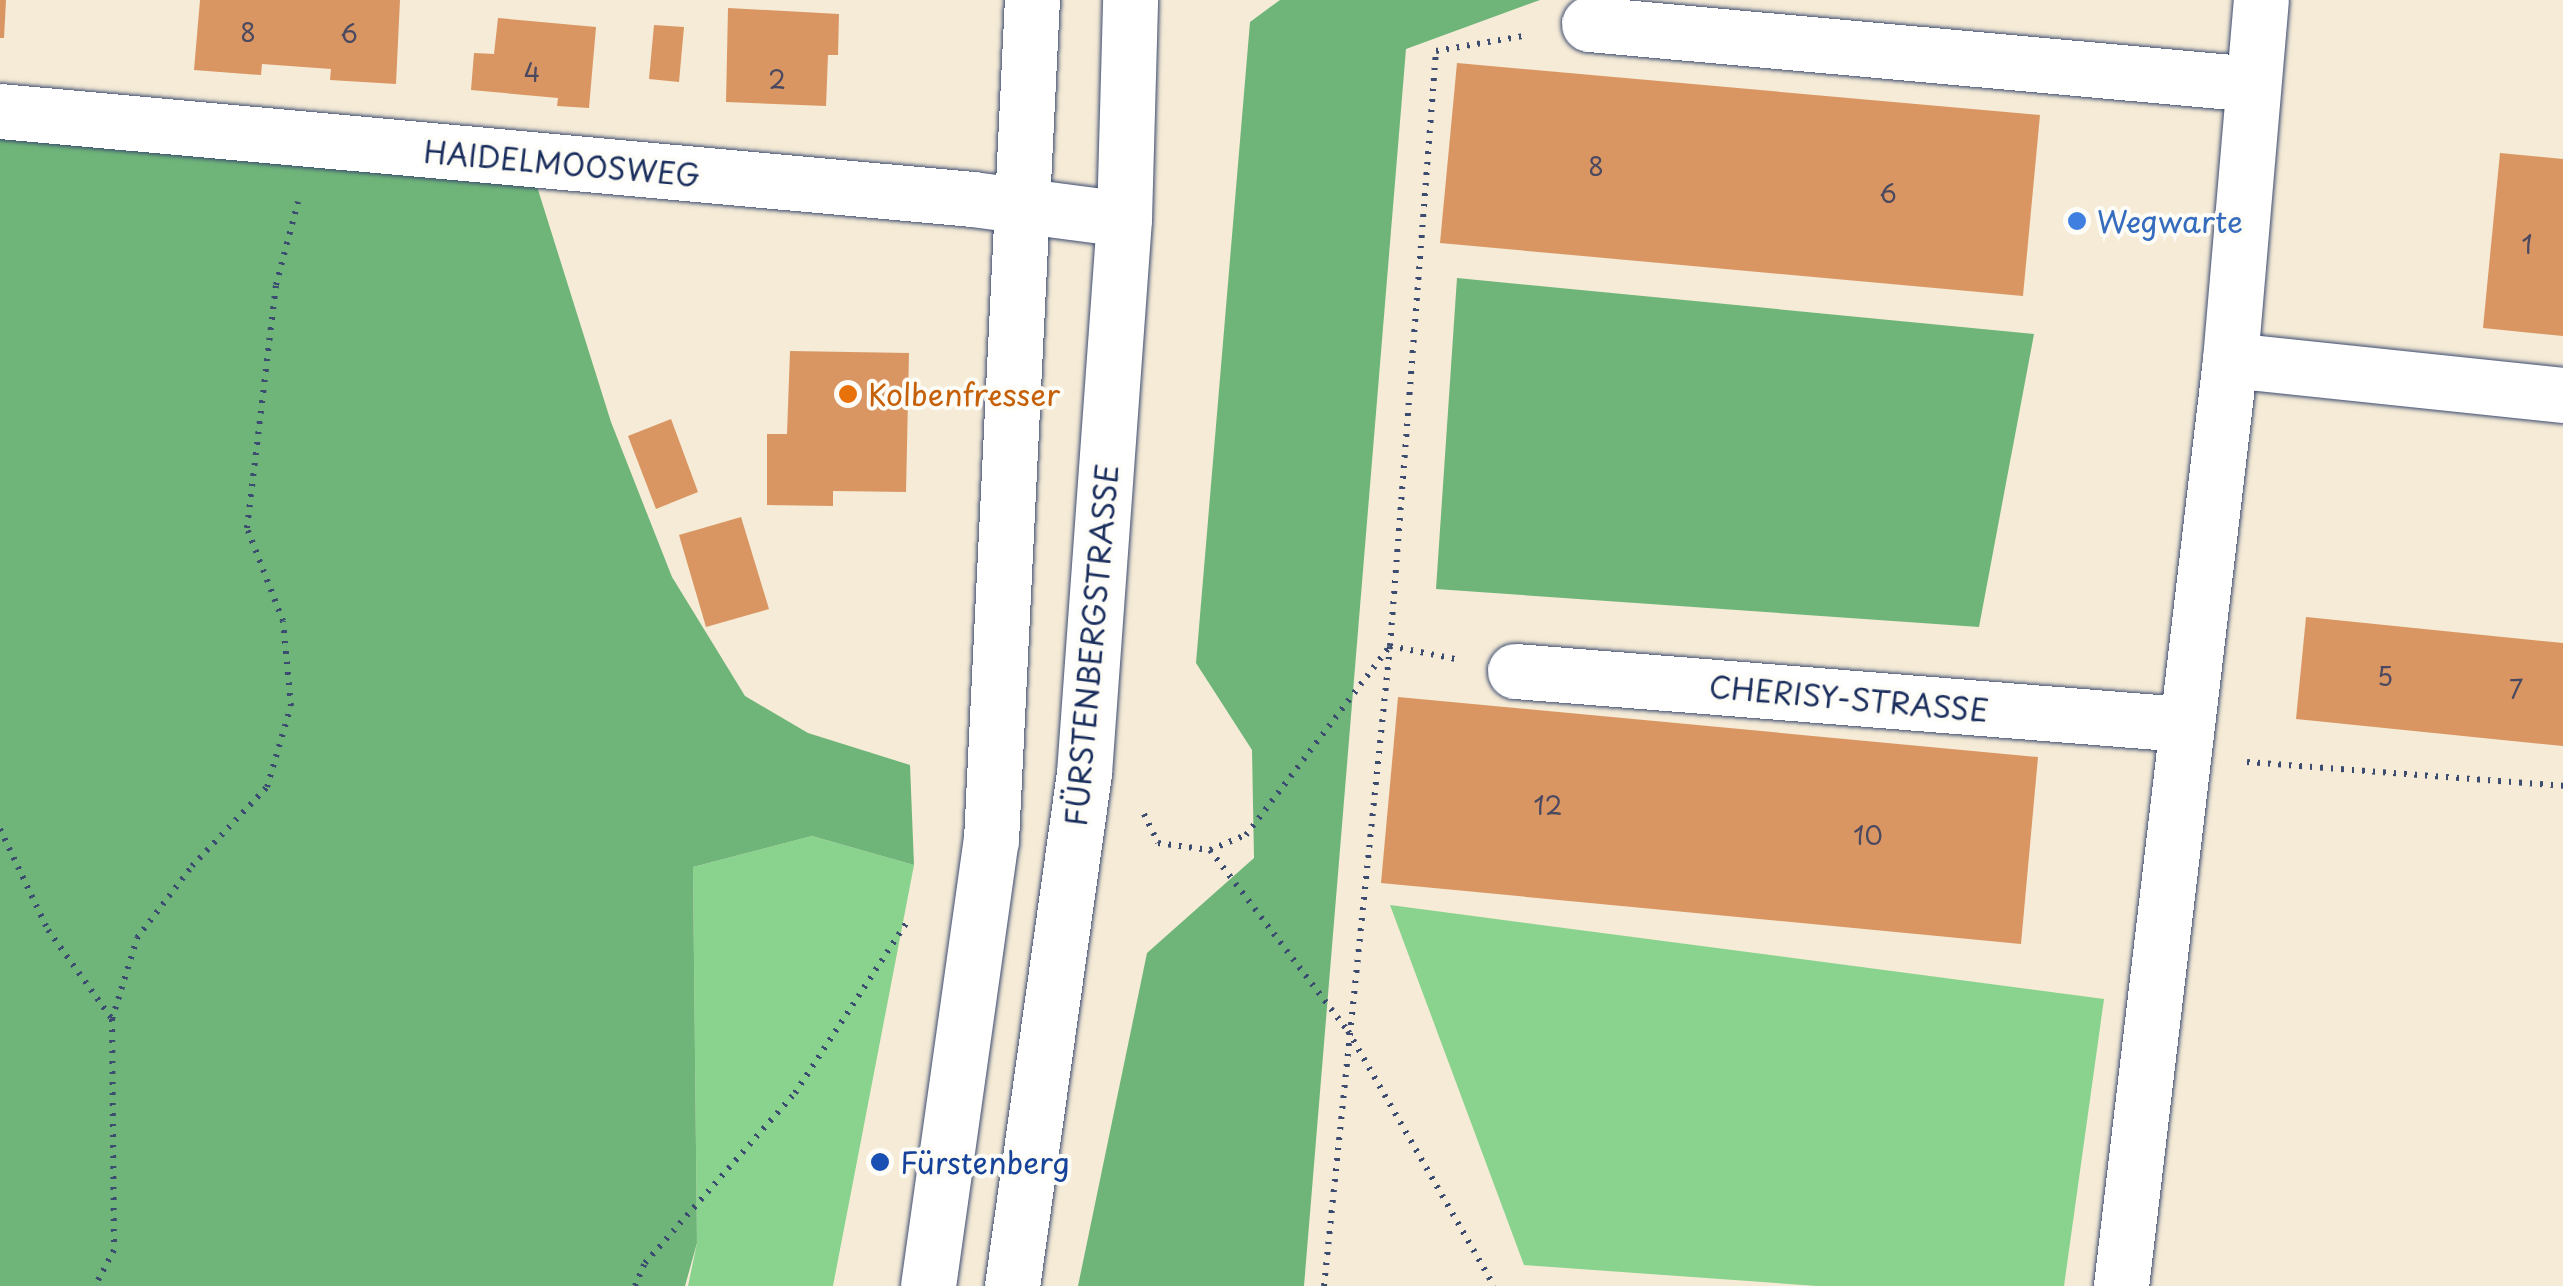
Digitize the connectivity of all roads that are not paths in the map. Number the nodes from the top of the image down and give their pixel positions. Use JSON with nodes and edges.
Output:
{"nodes":[{"id":1,"x":1032,"y":0,"type":"edge"},
{"id":2,"x":1130,"y":0,"type":"edge"},
{"id":3,"x":2261,"y":0,"type":"edge"},
{"id":4,"x":1589,"y":24,"type":"road end"},
{"id":5,"x":2253,"y":84,"type":"junction"},
{"id":6,"x":0,"y":111,"type":"edge"},
{"id":7,"x":1022,"y":204,"type":"junction"},
{"id":8,"x":1124,"y":218,"type":"junction"},
{"id":9,"x":2230,"y":360,"type":"junction"},
{"id":10,"x":2563,"y":395,"type":"edge"},
{"id":11,"x":1515,"y":671,"type":"road end"},
{"id":12,"x":2182,"y":741,"type":"junction"},
{"id":13,"x":928,"y":1286,"type":"edge"},
{"id":14,"x":1012,"y":1286,"type":"edge"},
{"id":15,"x":2122,"y":1286,"type":"edge"}],
"edges":[{"from":1,"to":7,"type":"street"},
{"from":2,"to":8,"type":"street","name":"FÜRSTENBERGSTRASSE"},
{"from":3,"to":5,"type":"street"},
{"from":4,"to":5,"type":"street"},
{"from":5,"to":9,"type":"street"},
{"from":6,"to":7,"type":"street","name":"HAIDELMOOSWEG"},
{"from":7,"to":8,"type":"street","name":"HAIDELMOOSWEG"},
{"from":7,"to":13,"type":"street"},
{"from":8,"to":14,"type":"street","name":"FÜRSTENBERGSTRASSE"},
{"from":9,"to":10,"type":"street"},
{"from":9,"to":12,"type":"street"},
{"from":11,"to":12,"type":"street","name":"CHERISY-STRASSE"},
{"from":12,"to":15,"type":"street"}]}
